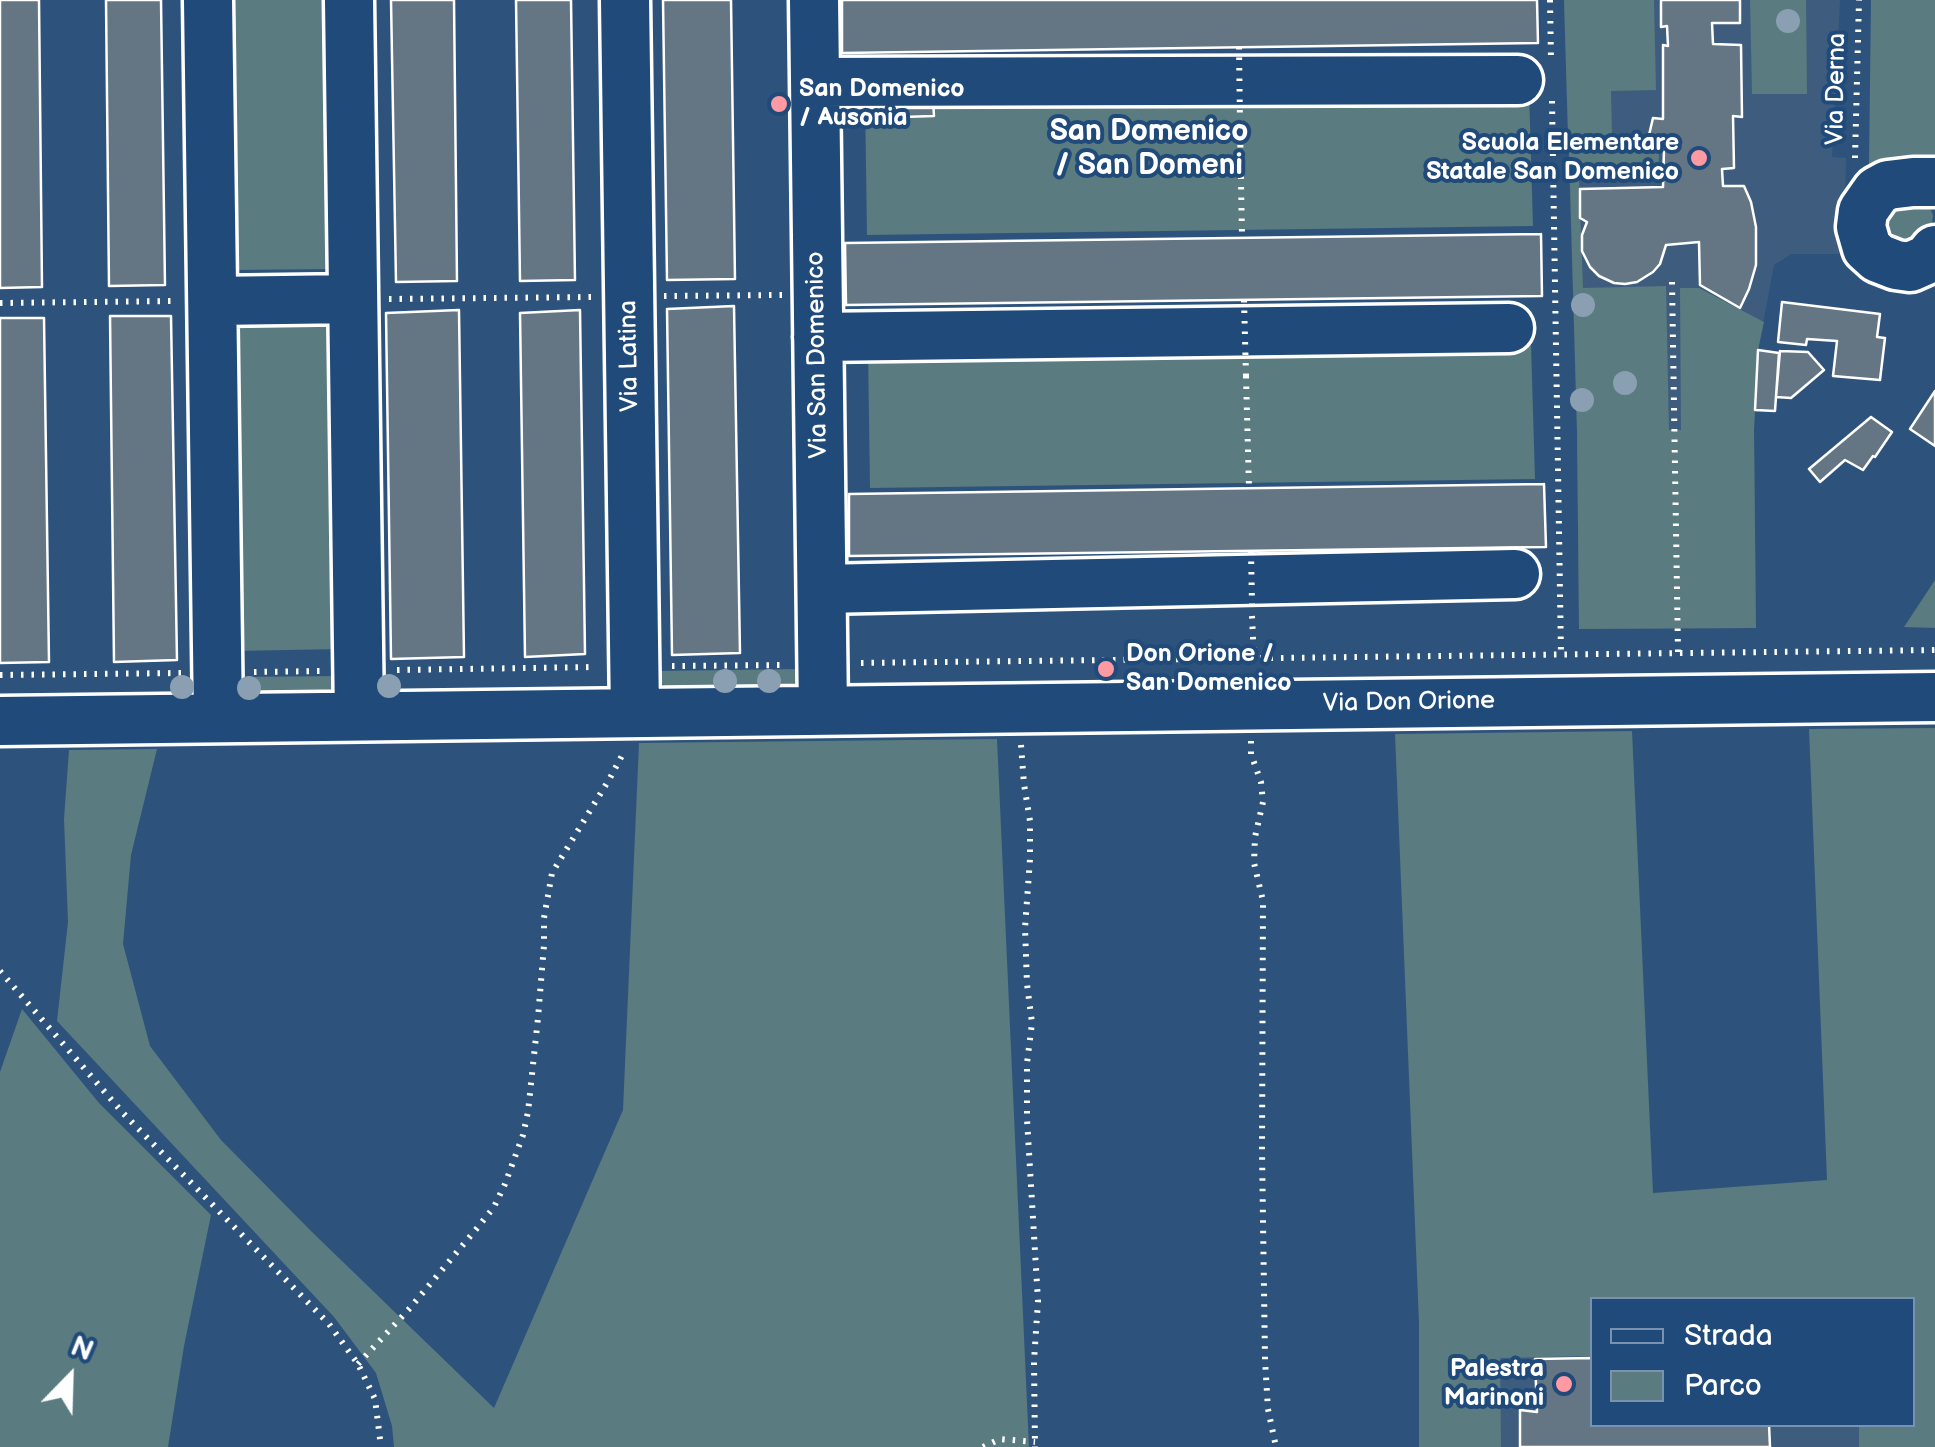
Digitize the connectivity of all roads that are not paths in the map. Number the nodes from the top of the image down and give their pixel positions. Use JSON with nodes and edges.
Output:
{"nodes":[{"id":1,"x":208,"y":0,"type":"edge"},
{"id":2,"x":348,"y":0,"type":"edge"},
{"id":3,"x":625,"y":0,"type":"edge"},
{"id":4,"x":814,"y":0,"type":"edge"},
{"id":5,"x":1540,"y":79,"type":"road end"},
{"id":6,"x":814,"y":82,"type":"junction"},
{"id":7,"x":1935,"y":182,"type":"edge"},
{"id":8,"x":1935,"y":250,"type":"edge"},
{"id":9,"x":353,"y":299,"type":"junction"},
{"id":10,"x":212,"y":300,"type":"junction"},
{"id":11,"x":1509,"y":328,"type":"dead end"},
{"id":12,"x":818,"y":337,"type":"junction"},
{"id":13,"x":1515,"y":574,"type":"dead end"},
{"id":14,"x":822,"y":589,"type":"junction"},
{"id":15,"x":1935,"y":697,"type":"edge"},
{"id":16,"x":823,"y":710,"type":"junction"},
{"id":17,"x":636,"y":712,"type":"junction"},
{"id":18,"x":358,"y":716,"type":"junction"},
{"id":19,"x":218,"y":718,"type":"junction"},
{"id":20,"x":0,"y":722,"type":"edge"}],
"edges":[{"from":1,"to":10,"type":"street"},
{"from":2,"to":9,"type":"street"},
{"from":3,"to":17,"type":"street","name":"Via Latina"},
{"from":4,"to":6,"type":"street","name":"Via San Domenico"},
{"from":5,"to":6,"type":"street"},
{"from":6,"to":12,"type":"street","name":"Via San Domenico"},
{"from":7,"to":8,"type":"street"},
{"from":9,"to":10,"type":"street"},
{"from":9,"to":18,"type":"street"},
{"from":10,"to":19,"type":"street"},
{"from":11,"to":12,"type":"street"},
{"from":12,"to":14,"type":"street","name":"Via San Domenico"},
{"from":13,"to":14,"type":"street"},
{"from":14,"to":16,"type":"street","name":"Via San Domenico"},
{"from":15,"to":16,"type":"street","name":"Via Don Orione"},
{"from":16,"to":17,"type":"street"},
{"from":17,"to":18,"type":"street"},
{"from":18,"to":19,"type":"street"},
{"from":19,"to":20,"type":"street"}]}
